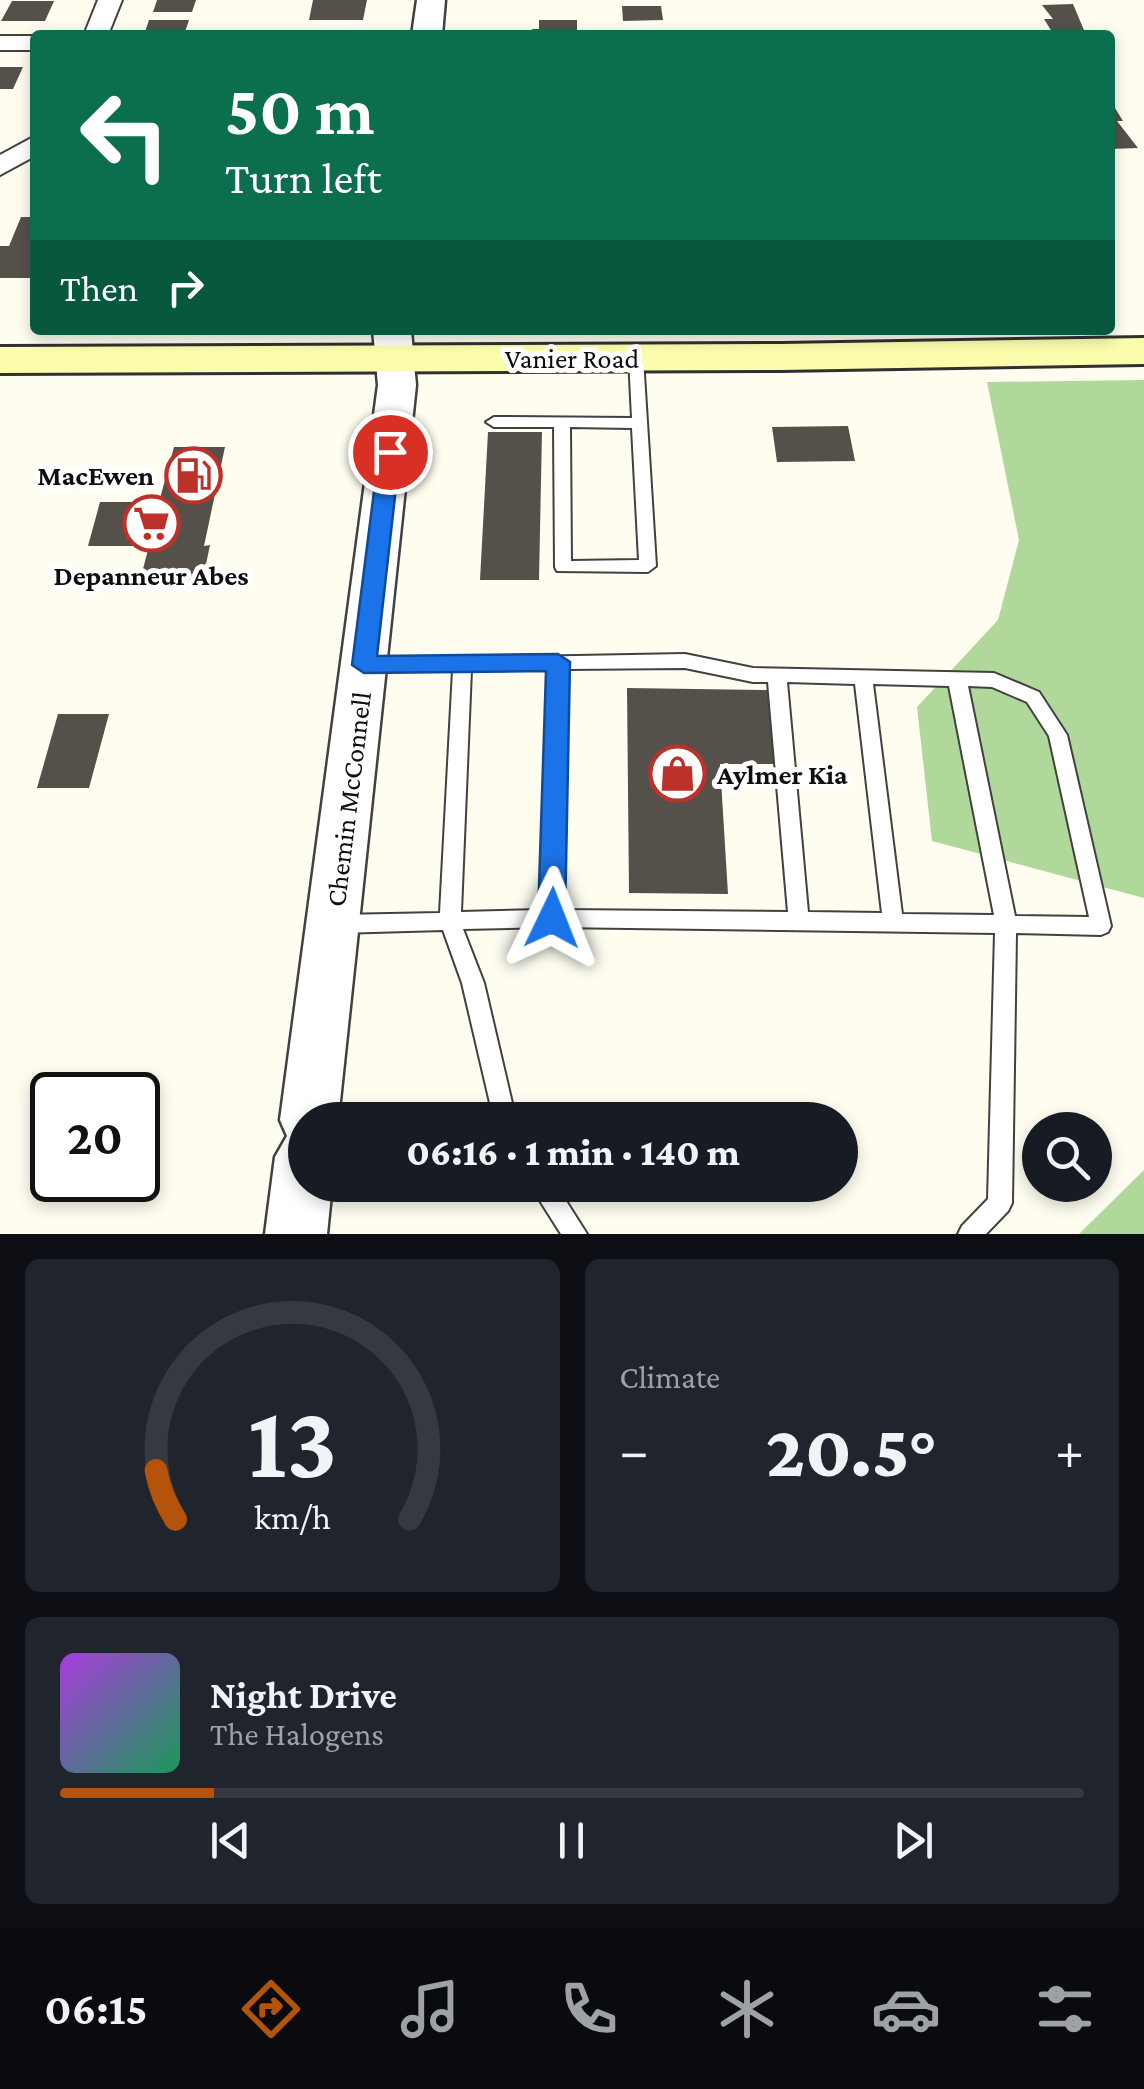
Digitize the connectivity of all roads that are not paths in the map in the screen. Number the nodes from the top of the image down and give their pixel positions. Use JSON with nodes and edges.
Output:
{"nodes":[{"id":1,"x":110,"y":0,"type":"edge"},
{"id":2,"x":431,"y":0,"type":"edge"},
{"id":3,"x":98,"y":30,"type":"edge"},
{"id":4,"x":428,"y":30,"type":"edge"},
{"id":5,"x":0,"y":43,"type":"edge"},
{"id":6,"x":30,"y":43,"type":"edge"},
{"id":7,"x":30,"y":147,"type":"edge"},
{"id":8,"x":0,"y":167,"type":"edge"},
{"id":9,"x":392,"y":345,"type":"edge"},
{"id":10,"x":1144,"y":352,"type":"edge"},
{"id":11,"x":636,"y":358,"type":"junction"},
{"id":12,"x":0,"y":360,"type":"edge"},
{"id":13,"x":494,"y":422,"type":"dead end"},
{"id":14,"x":562,"y":423,"type":"junction"},
{"id":15,"x":640,"y":423,"type":"junction"},
{"id":16,"x":558,"y":662,"type":"junction"},
{"id":17,"x":462,"y":664,"type":"junction"},
{"id":18,"x":364,"y":665,"type":"junction"},
{"id":19,"x":777,"y":676,"type":"junction"},
{"id":20,"x":863,"y":678,"type":"junction"},
{"id":21,"x":958,"y":679,"type":"junction"},
{"id":22,"x":552,"y":918,"type":"junction"},
{"id":23,"x":450,"y":921,"type":"junction"},
{"id":24,"x":799,"y":921,"type":"junction"},
{"id":25,"x":893,"y":922,"type":"junction"},
{"id":26,"x":1006,"y":922,"type":"junction"},
{"id":27,"x":333,"y":924,"type":"junction"},
{"id":28,"x":312,"y":1102,"type":"edge"},
{"id":29,"x":500,"y":1102,"type":"edge"},
{"id":30,"x":300,"y":1202,"type":"edge"},
{"id":31,"x":553,"y":1202,"type":"edge"},
{"id":32,"x":296,"y":1234,"type":"edge"},
{"id":33,"x":575,"y":1234,"type":"edge"},
{"id":34,"x":970,"y":1234,"type":"edge"}],
"edges":[{"from":1,"to":3,"type":"street"},
{"from":2,"to":4,"type":"street"},
{"from":5,"to":6,"type":"street"},
{"from":7,"to":8,"type":"street"},
{"from":9,"to":11,"type":"main road","name":"Vanier Road"},
{"from":9,"to":12,"type":"main road","name":"Vanier Road"},
{"from":9,"to":18,"type":"street","name":"Chemin McConnell"},
{"from":10,"to":11,"type":"main road","name":"Vanier Road"},
{"from":11,"to":15,"type":"lane"},
{"from":13,"to":14,"type":"lane"},
{"from":14,"to":15,"type":"lane"},
{"from":14,"to":15,"type":"lane"},
{"from":16,"to":17,"type":"lane"},
{"from":16,"to":19,"type":"lane"},
{"from":16,"to":22,"type":"lane"},
{"from":17,"to":18,"type":"lane"},
{"from":17,"to":23,"type":"lane"},
{"from":18,"to":27,"type":"street","name":"Chemin McConnell"},
{"from":19,"to":20,"type":"lane"},
{"from":19,"to":24,"type":"lane"},
{"from":20,"to":21,"type":"lane"},
{"from":20,"to":25,"type":"lane"},
{"from":21,"to":26,"type":"lane"},
{"from":21,"to":26,"type":"lane"},
{"from":22,"to":23,"type":"lane"},
{"from":22,"to":24,"type":"lane"},
{"from":23,"to":27,"type":"lane"},
{"from":23,"to":29,"type":"lane"},
{"from":24,"to":25,"type":"lane"},
{"from":25,"to":26,"type":"lane"},
{"from":26,"to":34,"type":"lane"},
{"from":27,"to":28,"type":"street","name":"Chemin McConnell"},
{"from":30,"to":32,"type":"street"},
{"from":31,"to":33,"type":"lane"}]}
